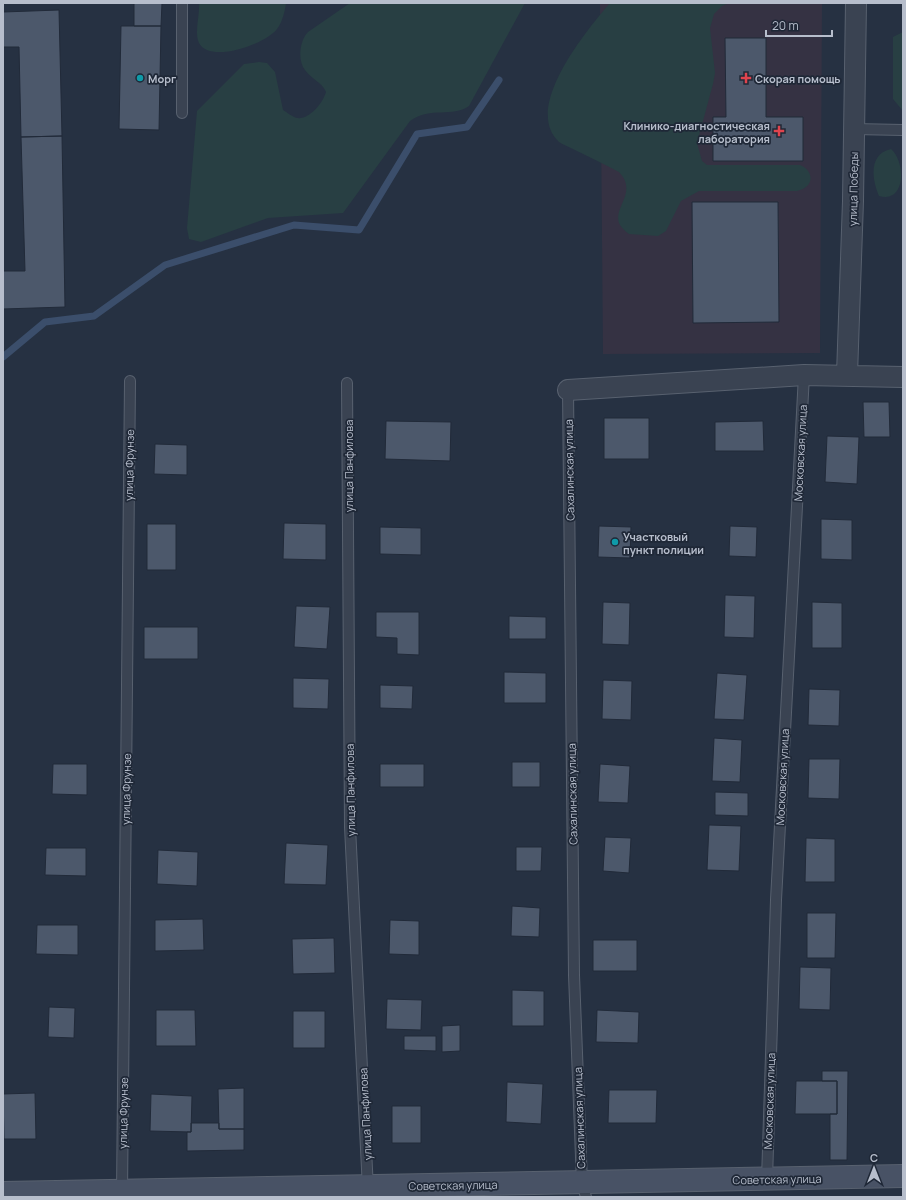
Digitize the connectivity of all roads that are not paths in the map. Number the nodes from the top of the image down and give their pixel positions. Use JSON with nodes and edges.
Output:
{"nodes":[{"id":1,"x":182,"y":3,"type":"edge"},
{"id":2,"x":856,"y":3,"type":"edge"},
{"id":3,"x":182,"y":113,"type":"dead end"},
{"id":4,"x":854,"y":129,"type":"junction"},
{"id":5,"x":903,"y":130,"type":"edge"},
{"id":6,"x":804,"y":375,"type":"junction"},
{"id":7,"x":847,"y":375,"type":"junction"},
{"id":8,"x":903,"y":377,"type":"edge"},
{"id":9,"x":130,"y":381,"type":"dead end"},
{"id":10,"x":347,"y":383,"type":"dead end"},
{"id":11,"x":568,"y":390,"type":"joint"},
{"id":12,"x":903,"y":1176,"type":"edge"},
{"id":13,"x":767,"y":1179,"type":"junction"},
{"id":14,"x":584,"y":1190,"type":"edge"},
{"id":15,"x":368,"y":1192,"type":"edge"},
{"id":16,"x":3,"y":1193,"type":"edge"},
{"id":17,"x":122,"y":1195,"type":"edge"}],
"edges":[{"from":1,"to":3,"type":"lane"},
{"from":2,"to":4,"type":"street","name":"улица Победы"},
{"from":4,"to":5,"type":"lane"},
{"from":4,"to":7,"type":"street","name":"улица Победы"},
{"from":6,"to":7,"type":"street"},
{"from":6,"to":11,"type":"street"},
{"from":6,"to":13,"type":"lane","name":"Московская улица"},
{"from":7,"to":8,"type":"street"},
{"from":9,"to":17,"type":"lane","name":"улица Фрунзе"},
{"from":10,"to":15,"type":"lane","name":"улица Панфилова"},
{"from":11,"to":14,"type":"lane","name":"Сахалинская улица"},
{"from":12,"to":13,"type":"street","name":"Советская улица"},
{"from":13,"to":14,"type":"street","name":"Советская улица"},
{"from":14,"to":15,"type":"street","name":"Советская улица"},
{"from":15,"to":17,"type":"street","name":"Советская улица"},
{"from":16,"to":17,"type":"street","name":"Советская улица"}]}
